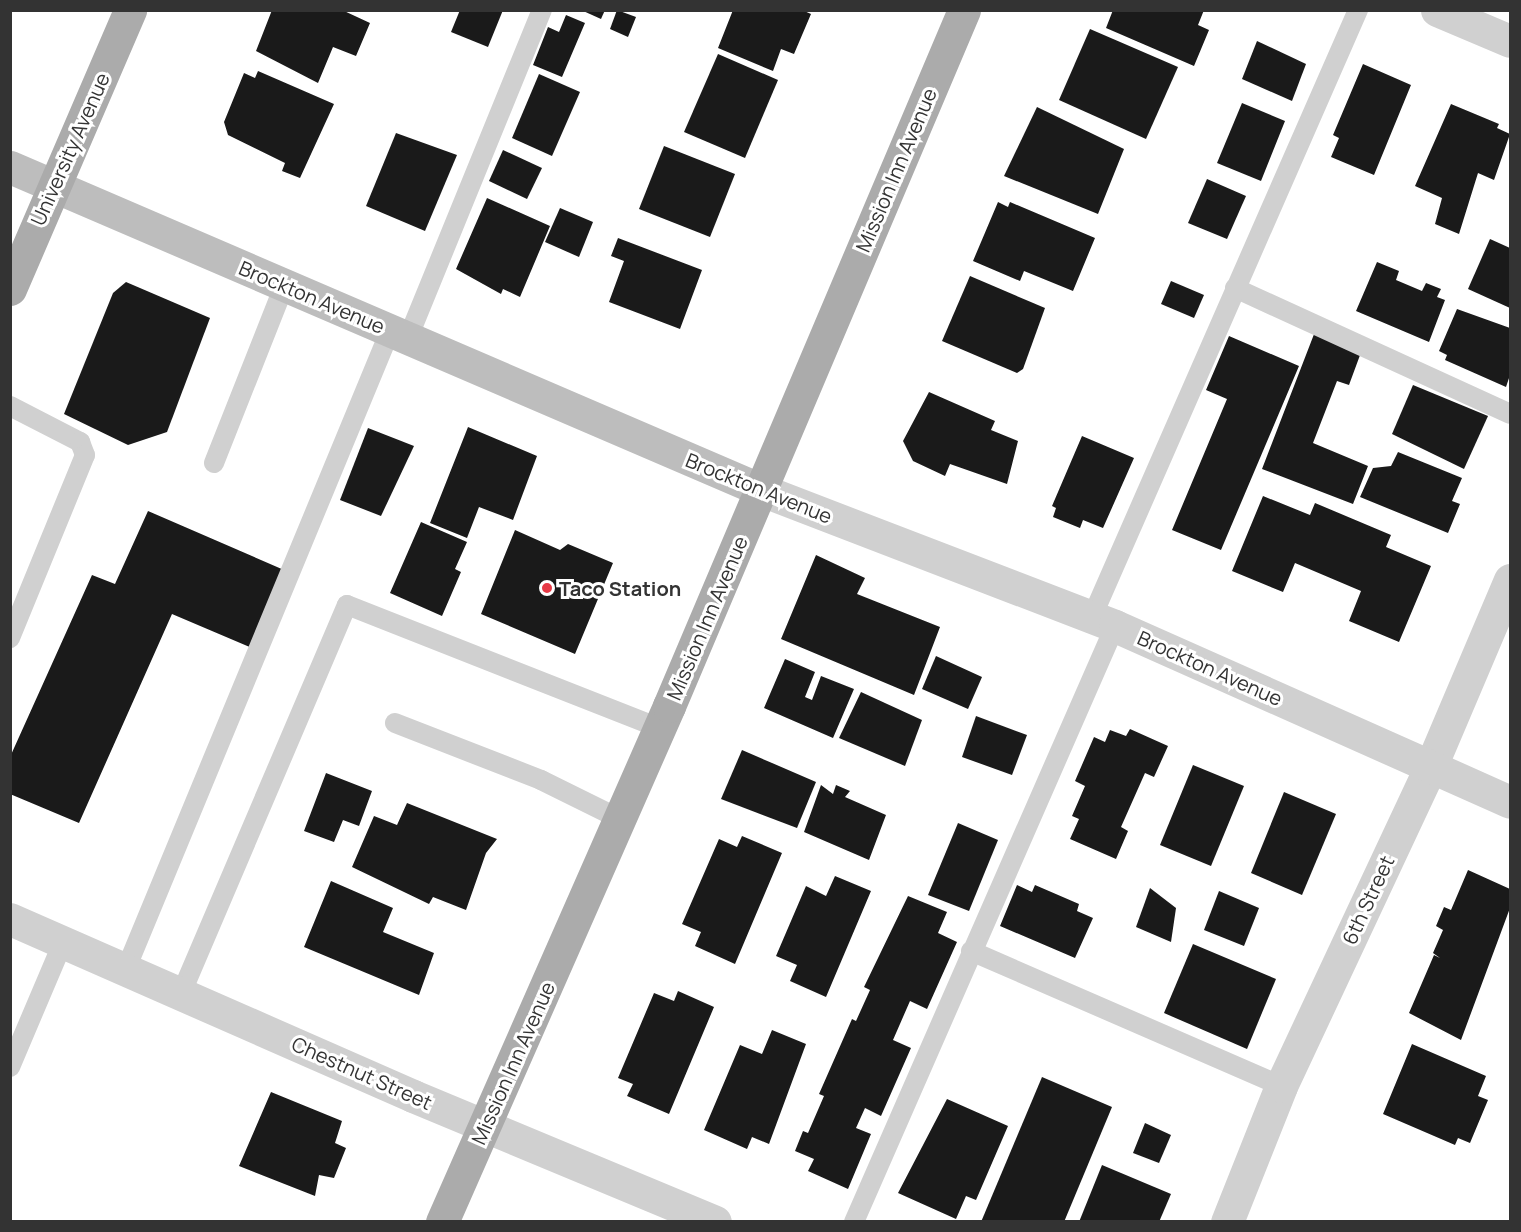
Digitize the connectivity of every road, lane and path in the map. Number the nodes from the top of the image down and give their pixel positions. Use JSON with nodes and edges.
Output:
{"nodes":[{"id":1,"x":130,"y":10,"type":"edge"},
{"id":2,"x":543,"y":10,"type":"edge"},
{"id":3,"x":964,"y":10,"type":"edge"},
{"id":4,"x":1358,"y":10,"type":"edge"},
{"id":5,"x":1437,"y":10,"type":"edge"},
{"id":6,"x":1510,"y":41,"type":"edge"},
{"id":7,"x":10,"y":167,"type":"edge"},
{"id":8,"x":53,"y":188,"type":"junction"},
{"id":9,"x":285,"y":284,"type":"junction"},
{"id":10,"x":1235,"y":288,"type":"junction"},
{"id":11,"x":10,"y":289,"type":"edge"},
{"id":12,"x":399,"y":334,"type":"junction"},
{"id":13,"x":10,"y":406,"type":"edge"},
{"id":14,"x":1510,"y":414,"type":"edge"},
{"id":15,"x":214,"y":463,"type":"dead end"},
{"id":16,"x":761,"y":490,"type":"junction"},
{"id":17,"x":1510,"y":580,"type":"edge"},
{"id":18,"x":1103,"y":622,"type":"junction"},
{"id":19,"x":10,"y":638,"type":"edge"},
{"id":20,"x":395,"y":723,"type":"dead end"},
{"id":21,"x":659,"y":728,"type":"junction"},
{"id":22,"x":1431,"y":766,"type":"junction"},
{"id":23,"x":1510,"y":802,"type":"edge"},
{"id":24,"x":620,"y":819,"type":"junction"},
{"id":25,"x":10,"y":919,"type":"edge"},
{"id":26,"x":63,"y":942,"type":"junction"},
{"id":27,"x":971,"y":951,"type":"junction"},
{"id":28,"x":126,"y":969,"type":"junction"},
{"id":29,"x":181,"y":993,"type":"junction"},
{"id":30,"x":10,"y":1067,"type":"edge"},
{"id":31,"x":1281,"y":1086,"type":"junction"},
{"id":32,"x":485,"y":1125,"type":"junction"},
{"id":33,"x":447,"y":1220,"type":"edge"},
{"id":34,"x":715,"y":1221,"type":"edge"},
{"id":35,"x":854,"y":1221,"type":"edge"},
{"id":36,"x":1227,"y":1221,"type":"edge"}],
"edges":[{"from":1,"to":8,"type":"main road","name":"University Avenue"},
{"from":2,"to":12,"type":"lane"},
{"from":3,"to":16,"type":"main road","name":"Mission Inn Avenue"},
{"from":4,"to":10,"type":"lane"},
{"from":5,"to":6,"type":"street"},
{"from":7,"to":8,"type":"main road","name":"Brockton Avenue"},
{"from":8,"to":9,"type":"main road","name":"Brockton Avenue"},
{"from":8,"to":11,"type":"main road","name":"University Avenue"},
{"from":9,"to":12,"type":"main road","name":"Brockton Avenue"},
{"from":9,"to":15,"type":"lane"},
{"from":10,"to":14,"type":"lane"},
{"from":10,"to":18,"type":"lane"},
{"from":12,"to":16,"type":"main road","name":"Brockton Avenue"},
{"from":12,"to":28,"type":"lane"},
{"from":13,"to":19,"type":"lane"},
{"from":16,"to":18,"type":"street","name":"Brockton Avenue"},
{"from":16,"to":21,"type":"main road","name":"Mission Inn Avenue"},
{"from":17,"to":22,"type":"street","name":"6th Street"},
{"from":18,"to":22,"type":"street","name":"Brockton Avenue"},
{"from":18,"to":27,"type":"lane"},
{"from":20,"to":24,"type":"lane"},
{"from":21,"to":24,"type":"main road","name":"Mission Inn Avenue"},
{"from":21,"to":29,"type":"lane"},
{"from":22,"to":23,"type":"street","name":"Brockton Avenue"},
{"from":22,"to":31,"type":"street","name":"6th Street"},
{"from":24,"to":32,"type":"main road","name":"Mission Inn Avenue"},
{"from":25,"to":26,"type":"street","name":"Chestnut Street"},
{"from":26,"to":28,"type":"street","name":"Chestnut Street"},
{"from":26,"to":30,"type":"lane"},
{"from":27,"to":31,"type":"lane"},
{"from":27,"to":35,"type":"lane"},
{"from":28,"to":29,"type":"street","name":"Chestnut Street"},
{"from":29,"to":32,"type":"street","name":"Chestnut Street"},
{"from":31,"to":36,"type":"street","name":"6th Street"},
{"from":32,"to":33,"type":"main road","name":"Mission Inn Avenue"},
{"from":32,"to":34,"type":"street","name":"Chestnut Street"}]}
